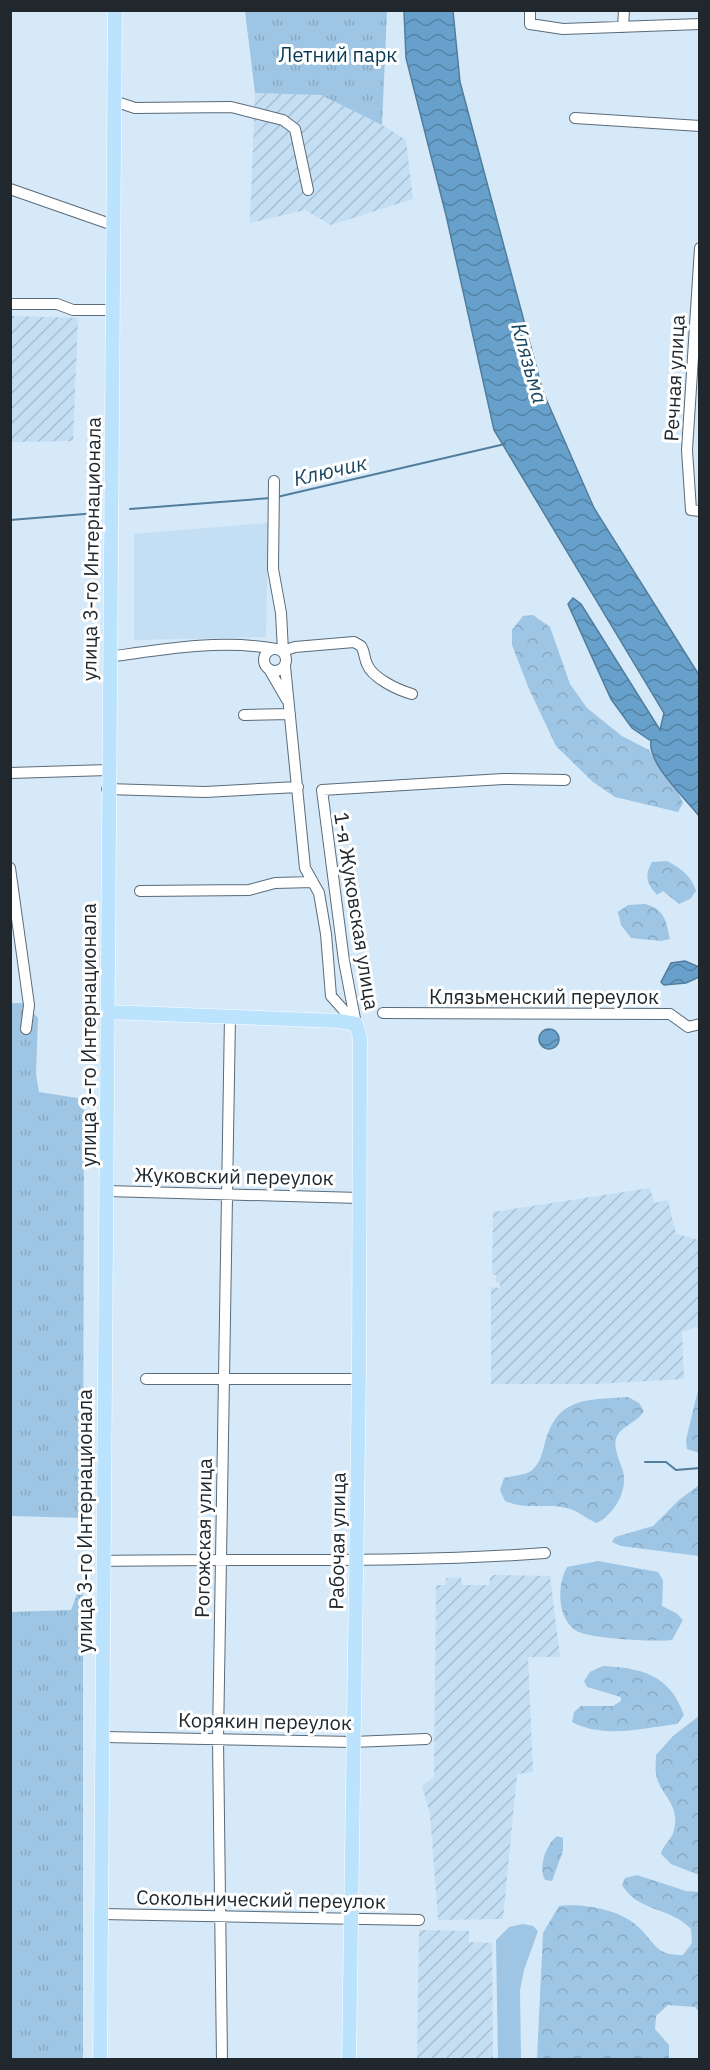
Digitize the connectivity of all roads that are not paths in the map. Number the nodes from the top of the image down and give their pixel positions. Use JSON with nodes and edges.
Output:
{"nodes":[{"id":1,"x":115,"y":10,"type":"edge"},
{"id":2,"x":530,"y":10,"type":"edge"},
{"id":3,"x":624,"y":10,"type":"edge"},
{"id":4,"x":699,"y":24,"type":"edge"},
{"id":5,"x":623,"y":27,"type":"junction"},
{"id":6,"x":114,"y":101,"type":"junction"},
{"id":7,"x":575,"y":118,"type":"dead end"},
{"id":8,"x":699,"y":126,"type":"edge"},
{"id":9,"x":10,"y":189,"type":"edge"},
{"id":10,"x":308,"y":190,"type":"dead end"},
{"id":11,"x":113,"y":225,"type":"junction"},
{"id":12,"x":699,"y":248,"type":"edge"},
{"id":13,"x":10,"y":304,"type":"edge"},
{"id":14,"x":112,"y":310,"type":"junction"},
{"id":15,"x":274,"y":481,"type":"dead end"},
{"id":16,"x":695,"y":511,"type":"edge"},
{"id":17,"x":255,"y":646,"type":"junction"},
{"id":18,"x":279,"y":650,"type":"junction"},
{"id":19,"x":109,"y":657,"type":"junction"},
{"id":20,"x":265,"y":658,"type":"junction"},
{"id":21,"x":285,"y":666,"type":"junction"},
{"id":22,"x":269,"y":669,"type":"junction"},
{"id":23,"x":412,"y":694,"type":"dead end"},
{"id":24,"x":290,"y":710,"type":"junction"},
{"id":25,"x":244,"y":716,"type":"dead end"},
{"id":26,"x":108,"y":770,"type":"junction"},
{"id":27,"x":10,"y":773,"type":"edge"},
{"id":28,"x":565,"y":780,"type":"dead end"},
{"id":29,"x":298,"y":787,"type":"junction"},
{"id":30,"x":107,"y":789,"type":"junction"},
{"id":31,"x":10,"y":868,"type":"edge"},
{"id":32,"x":313,"y":882,"type":"junction"},
{"id":33,"x":140,"y":891,"type":"dead end"},
{"id":34,"x":108,"y":1012,"type":"junction"},
{"id":35,"x":383,"y":1013,"type":"dead end"},
{"id":36,"x":230,"y":1016,"type":"junction"},
{"id":37,"x":356,"y":1024,"type":"junction"},
{"id":38,"x":699,"y":1024,"type":"edge"},
{"id":39,"x":26,"y":1029,"type":"dead end"},
{"id":40,"x":107,"y":1191,"type":"junction"},
{"id":41,"x":226,"y":1193,"type":"junction"},
{"id":42,"x":359,"y":1198,"type":"junction"},
{"id":43,"x":358,"y":1378,"type":"junction"},
{"id":44,"x":146,"y":1379,"type":"dead end"},
{"id":45,"x":224,"y":1379,"type":"junction"},
{"id":46,"x":545,"y":1553,"type":"dead end"},
{"id":47,"x":357,"y":1558,"type":"junction"},
{"id":48,"x":222,"y":1559,"type":"junction"},
{"id":49,"x":102,"y":1561,"type":"junction"},
{"id":50,"x":104,"y":1737,"type":"junction"},
{"id":51,"x":218,"y":1738,"type":"junction"},
{"id":52,"x":426,"y":1739,"type":"dead end"},
{"id":53,"x":353,"y":1742,"type":"junction"},
{"id":54,"x":102,"y":1914,"type":"junction"},
{"id":55,"x":219,"y":1917,"type":"junction"},
{"id":56,"x":350,"y":1920,"type":"junction"},
{"id":57,"x":419,"y":1920,"type":"dead end"},
{"id":58,"x":100,"y":2060,"type":"edge"},
{"id":59,"x":222,"y":2060,"type":"edge"},
{"id":60,"x":349,"y":2060,"type":"edge"}],
"edges":[{"from":1,"to":6,"type":"main road","name":"улица 3-го Интернационала"},
{"from":2,"to":5,"type":"street"},
{"from":3,"to":5,"type":"street"},
{"from":4,"to":5,"type":"street"},
{"from":6,"to":10,"type":"street"},
{"from":6,"to":11,"type":"main road","name":"улица 3-го Интернационала"},
{"from":7,"to":8,"type":"street"},
{"from":9,"to":11,"type":"street"},
{"from":11,"to":14,"type":"main road","name":"улица 3-го Интернационала"},
{"from":12,"to":16,"type":"street","name":"Речная улица"},
{"from":13,"to":14,"type":"street"},
{"from":14,"to":19,"type":"main road","name":"улица 3-го Интернационала"},
{"from":15,"to":18,"type":"street"},
{"from":17,"to":18,"type":"street"},
{"from":17,"to":19,"type":"street"},
{"from":17,"to":20,"type":"street"},
{"from":18,"to":20,"type":"street"},
{"from":18,"to":21,"type":"street"},
{"from":18,"to":23,"type":"street"},
{"from":19,"to":26,"type":"main road","name":"улица 3-го Интернационала"},
{"from":20,"to":22,"type":"street"},
{"from":21,"to":22,"type":"street"},
{"from":21,"to":24,"type":"street","name":"1-я Жуковская улица"},
{"from":22,"to":24,"type":"street"},
{"from":24,"to":25,"type":"street"},
{"from":24,"to":29,"type":"street","name":"1-я Жуковская улица"},
{"from":26,"to":27,"type":"street"},
{"from":26,"to":30,"type":"main road","name":"улица 3-го Интернационала"},
{"from":28,"to":37,"type":"street","name":"1-я Жуковская улица"},
{"from":29,"to":30,"type":"street"},
{"from":29,"to":32,"type":"street","name":"1-я Жуковская улица"},
{"from":30,"to":34,"type":"main road","name":"улица 3-го Интернационала"},
{"from":31,"to":39,"type":"street"},
{"from":32,"to":33,"type":"street"},
{"from":32,"to":37,"type":"street","name":"1-я Жуковская улица"},
{"from":34,"to":36,"type":"main road"},
{"from":34,"to":40,"type":"main road","name":"улица 3-го Интернационала"},
{"from":35,"to":38,"type":"street","name":"Клязьменский переулок"},
{"from":36,"to":37,"type":"main road"},
{"from":36,"to":41,"type":"street","name":"Рогожская улица"},
{"from":37,"to":42,"type":"main road","name":"Рабочая улица"},
{"from":40,"to":41,"type":"street","name":"Жуковский переулок"},
{"from":40,"to":49,"type":"main road","name":"улица 3-го Интернационала"},
{"from":41,"to":42,"type":"street","name":"Жуковский переулок"},
{"from":41,"to":45,"type":"street","name":"Рогожская улица"},
{"from":42,"to":43,"type":"main road","name":"Рабочая улица"},
{"from":43,"to":45,"type":"street"},
{"from":43,"to":47,"type":"main road","name":"Рабочая улица"},
{"from":44,"to":45,"type":"street"},
{"from":45,"to":48,"type":"street","name":"Рогожская улица"},
{"from":46,"to":47,"type":"street"},
{"from":47,"to":48,"type":"street"},
{"from":47,"to":53,"type":"main road","name":"Рабочая улица"},
{"from":48,"to":49,"type":"street"},
{"from":48,"to":51,"type":"street","name":"Рогожская улица"},
{"from":49,"to":50,"type":"main road","name":"улица 3-го Интернационала"},
{"from":50,"to":51,"type":"street","name":"Корякин переулок"},
{"from":50,"to":54,"type":"main road","name":"улица 3-го Интернационала"},
{"from":51,"to":53,"type":"street","name":"Корякин переулок"},
{"from":51,"to":55,"type":"street","name":"Рогожская улица"},
{"from":52,"to":53,"type":"street","name":"Корякин переулок"},
{"from":53,"to":56,"type":"main road","name":"Рабочая улица"},
{"from":54,"to":55,"type":"street","name":"Сокольнический переулок"},
{"from":54,"to":58,"type":"main road","name":"улица 3-го Интернационала"},
{"from":55,"to":56,"type":"street","name":"Сокольнический переулок"},
{"from":55,"to":59,"type":"street","name":"Рогожская улица"},
{"from":56,"to":57,"type":"street","name":"Сокольнический переулок"},
{"from":56,"to":60,"type":"main road","name":"Рабочая улица"}]}
